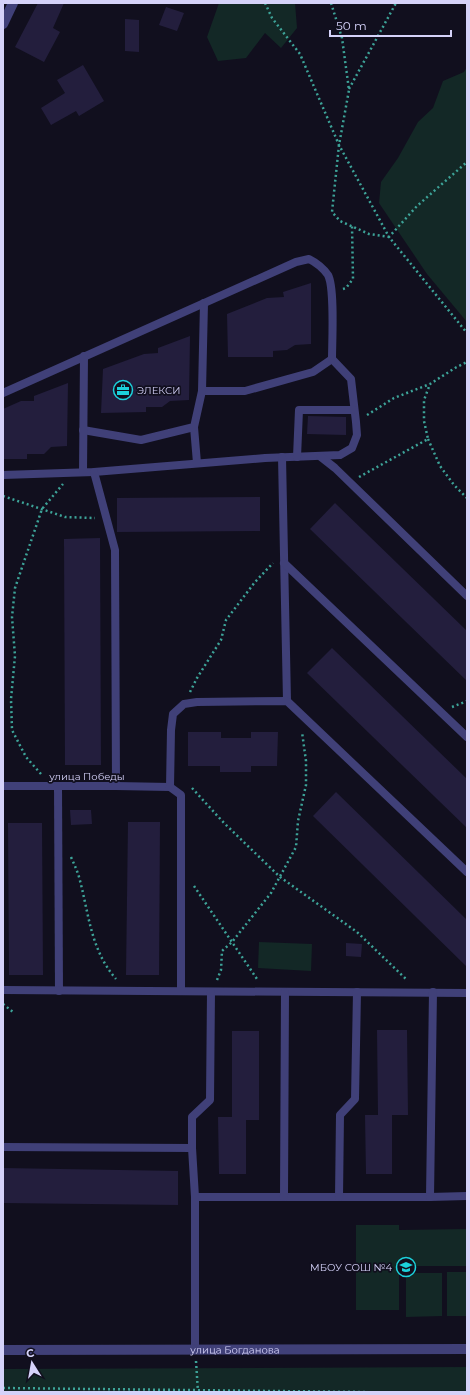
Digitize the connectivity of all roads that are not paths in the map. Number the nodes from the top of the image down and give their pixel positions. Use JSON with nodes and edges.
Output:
{"nodes":[{"id":1,"x":13,"y":3,"type":"edge"},
{"id":2,"x":3,"y":24,"type":"edge"},
{"id":3,"x":204,"y":303,"type":"junction"},
{"id":4,"x":84,"y":356,"type":"junction"},
{"id":5,"x":332,"y":359,"type":"junction"},
{"id":6,"x":202,"y":391,"type":"junction"},
{"id":7,"x":3,"y":392,"type":"edge"},
{"id":8,"x":354,"y":410,"type":"junction"},
{"id":9,"x":194,"y":427,"type":"junction"},
{"id":10,"x":83,"y":430,"type":"junction"},
{"id":11,"x":282,"y":457,"type":"junction"},
{"id":12,"x":297,"y":457,"type":"junction"},
{"id":13,"x":321,"y":457,"type":"junction"},
{"id":14,"x":197,"y":463,"type":"junction"},
{"id":15,"x":83,"y":472,"type":"junction"},
{"id":16,"x":94,"y":472,"type":"junction"},
{"id":17,"x":3,"y":475,"type":"edge"},
{"id":18,"x":284,"y":563,"type":"junction"},
{"id":19,"x":467,"y":596,"type":"edge"},
{"id":20,"x":287,"y":701,"type":"junction"},
{"id":21,"x":467,"y":737,"type":"edge"},
{"id":22,"x":3,"y":786,"type":"edge"},
{"id":23,"x":58,"y":786,"type":"junction"},
{"id":24,"x":116,"y":786,"type":"junction"},
{"id":25,"x":170,"y":787,"type":"junction"},
{"id":26,"x":467,"y":872,"type":"edge"},
{"id":27,"x":3,"y":990,"type":"edge"},
{"id":28,"x":59,"y":991,"type":"junction"},
{"id":29,"x":181,"y":991,"type":"junction"},
{"id":30,"x":211,"y":992,"type":"junction"},
{"id":31,"x":285,"y":992,"type":"junction"},
{"id":32,"x":357,"y":992,"type":"junction"},
{"id":33,"x":433,"y":992,"type":"junction"},
{"id":34,"x":467,"y":993,"type":"edge"},
{"id":35,"x":3,"y":1147,"type":"edge"},
{"id":36,"x":192,"y":1148,"type":"junction"},
{"id":37,"x":467,"y":1196,"type":"edge"},
{"id":38,"x":195,"y":1197,"type":"junction"},
{"id":39,"x":284,"y":1197,"type":"junction"},
{"id":40,"x":339,"y":1197,"type":"junction"},
{"id":41,"x":430,"y":1197,"type":"junction"},
{"id":42,"x":467,"y":1349,"type":"edge"},
{"id":43,"x":3,"y":1350,"type":"edge"},
{"id":44,"x":195,"y":1353,"type":"junction"}],
"edges":[{"from":1,"to":2,"type":"street"},
{"from":3,"to":4,"type":"lane"},
{"from":3,"to":5,"type":"lane"},
{"from":3,"to":6,"type":"lane"},
{"from":4,"to":7,"type":"lane"},
{"from":4,"to":10,"type":"lane"},
{"from":5,"to":6,"type":"lane"},
{"from":5,"to":8,"type":"lane"},
{"from":6,"to":9,"type":"lane"},
{"from":8,"to":12,"type":"lane"},
{"from":8,"to":13,"type":"lane"},
{"from":9,"to":10,"type":"lane"},
{"from":9,"to":14,"type":"lane"},
{"from":10,"to":15,"type":"lane"},
{"from":11,"to":12,"type":"lane"},
{"from":11,"to":14,"type":"lane"},
{"from":11,"to":18,"type":"lane"},
{"from":12,"to":13,"type":"lane"},
{"from":13,"to":19,"type":"lane"},
{"from":14,"to":16,"type":"lane"},
{"from":15,"to":16,"type":"lane"},
{"from":15,"to":17,"type":"lane"},
{"from":16,"to":24,"type":"lane"},
{"from":18,"to":20,"type":"lane"},
{"from":18,"to":21,"type":"lane"},
{"from":20,"to":25,"type":"lane"},
{"from":20,"to":26,"type":"lane"},
{"from":22,"to":23,"type":"lane","name":"улица Победы"},
{"from":23,"to":24,"type":"lane","name":"улица Победы"},
{"from":23,"to":28,"type":"lane"},
{"from":24,"to":25,"type":"lane","name":"улица Победы"},
{"from":25,"to":29,"type":"lane"},
{"from":27,"to":28,"type":"lane"},
{"from":28,"to":29,"type":"lane"},
{"from":29,"to":30,"type":"lane"},
{"from":30,"to":31,"type":"lane"},
{"from":30,"to":36,"type":"lane"},
{"from":31,"to":32,"type":"lane"},
{"from":31,"to":39,"type":"lane"},
{"from":32,"to":33,"type":"lane"},
{"from":32,"to":40,"type":"lane"},
{"from":33,"to":34,"type":"lane"},
{"from":33,"to":41,"type":"lane"},
{"from":35,"to":36,"type":"lane"},
{"from":36,"to":38,"type":"lane"},
{"from":37,"to":41,"type":"lane"},
{"from":38,"to":39,"type":"lane"},
{"from":38,"to":44,"type":"lane"},
{"from":39,"to":40,"type":"lane"},
{"from":40,"to":41,"type":"lane"},
{"from":42,"to":44,"type":"street","name":"улица Богданова"},
{"from":43,"to":44,"type":"street","name":"улица Богданова"}]}
